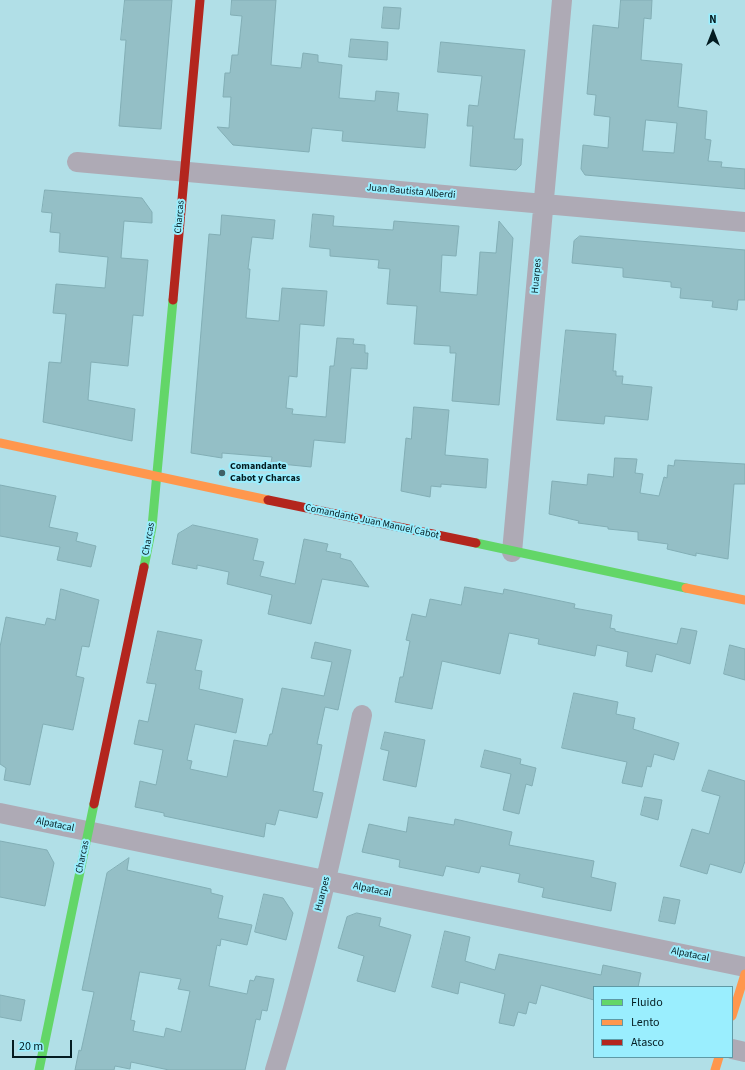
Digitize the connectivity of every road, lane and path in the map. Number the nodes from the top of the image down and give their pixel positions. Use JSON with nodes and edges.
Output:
{"nodes":[{"id":1,"x":200,"y":0,"type":"edge"},
{"id":2,"x":562,"y":0,"type":"edge"},
{"id":3,"x":77,"y":162,"type":"dead end"},
{"id":4,"x":184,"y":171,"type":"junction"},
{"id":5,"x":544,"y":204,"type":"junction"},
{"id":6,"x":745,"y":222,"type":"edge"},
{"id":7,"x":0,"y":443,"type":"edge"},
{"id":8,"x":156,"y":476,"type":"junction"},
{"id":9,"x":512,"y":552,"type":"junction"},
{"id":10,"x":745,"y":600,"type":"edge"},
{"id":11,"x":362,"y":715,"type":"dead end"},
{"id":12,"x":0,"y":813,"type":"edge"},
{"id":13,"x":88,"y":832,"type":"junction"},
{"id":14,"x":327,"y":881,"type":"junction"},
{"id":15,"x":745,"y":967,"type":"edge"},
{"id":16,"x":745,"y":974,"type":"edge"},
{"id":17,"x":733,"y":1013,"type":"edge"},
{"id":18,"x":733,"y":1049,"type":"edge"},
{"id":19,"x":745,"y":1052,"type":"edge"},
{"id":20,"x":719,"y":1058,"type":"edge"},
{"id":21,"x":39,"y":1070,"type":"edge"},
{"id":22,"x":275,"y":1070,"type":"edge"},
{"id":23,"x":715,"y":1070,"type":"edge"}],
"edges":[{"from":1,"to":4,"type":"street","name":"Charcas"},
{"from":2,"to":5,"type":"street","name":"Huarpes"},
{"from":3,"to":4,"type":"street","name":"Juan Bautista Alberdi"},
{"from":4,"to":5,"type":"street","name":"Juan Bautista Alberdi"},
{"from":4,"to":8,"type":"street","name":"Charcas"},
{"from":5,"to":6,"type":"street","name":"Juan Bautista Alberdi"},
{"from":5,"to":9,"type":"street","name":"Huarpes"},
{"from":7,"to":8,"type":"street","name":"Comandante Juan Manuel Cabot"},
{"from":8,"to":9,"type":"street","name":"Comandante Juan Manuel Cabot"},
{"from":8,"to":13,"type":"street","name":"Charcas"},
{"from":9,"to":10,"type":"street","name":"Comandante Juan Manuel Cabot"},
{"from":11,"to":14,"type":"street","name":"Huarpes"},
{"from":12,"to":13,"type":"street","name":"Alpatacal"},
{"from":13,"to":14,"type":"street","name":"Alpatacal"},
{"from":13,"to":21,"type":"street","name":"Charcas"},
{"from":14,"to":15,"type":"street","name":"Alpatacal"},
{"from":14,"to":22,"type":"street","name":"Huarpes"},
{"from":16,"to":17,"type":"street"},
{"from":18,"to":19,"type":"street"},
{"from":20,"to":23,"type":"street"}]}
